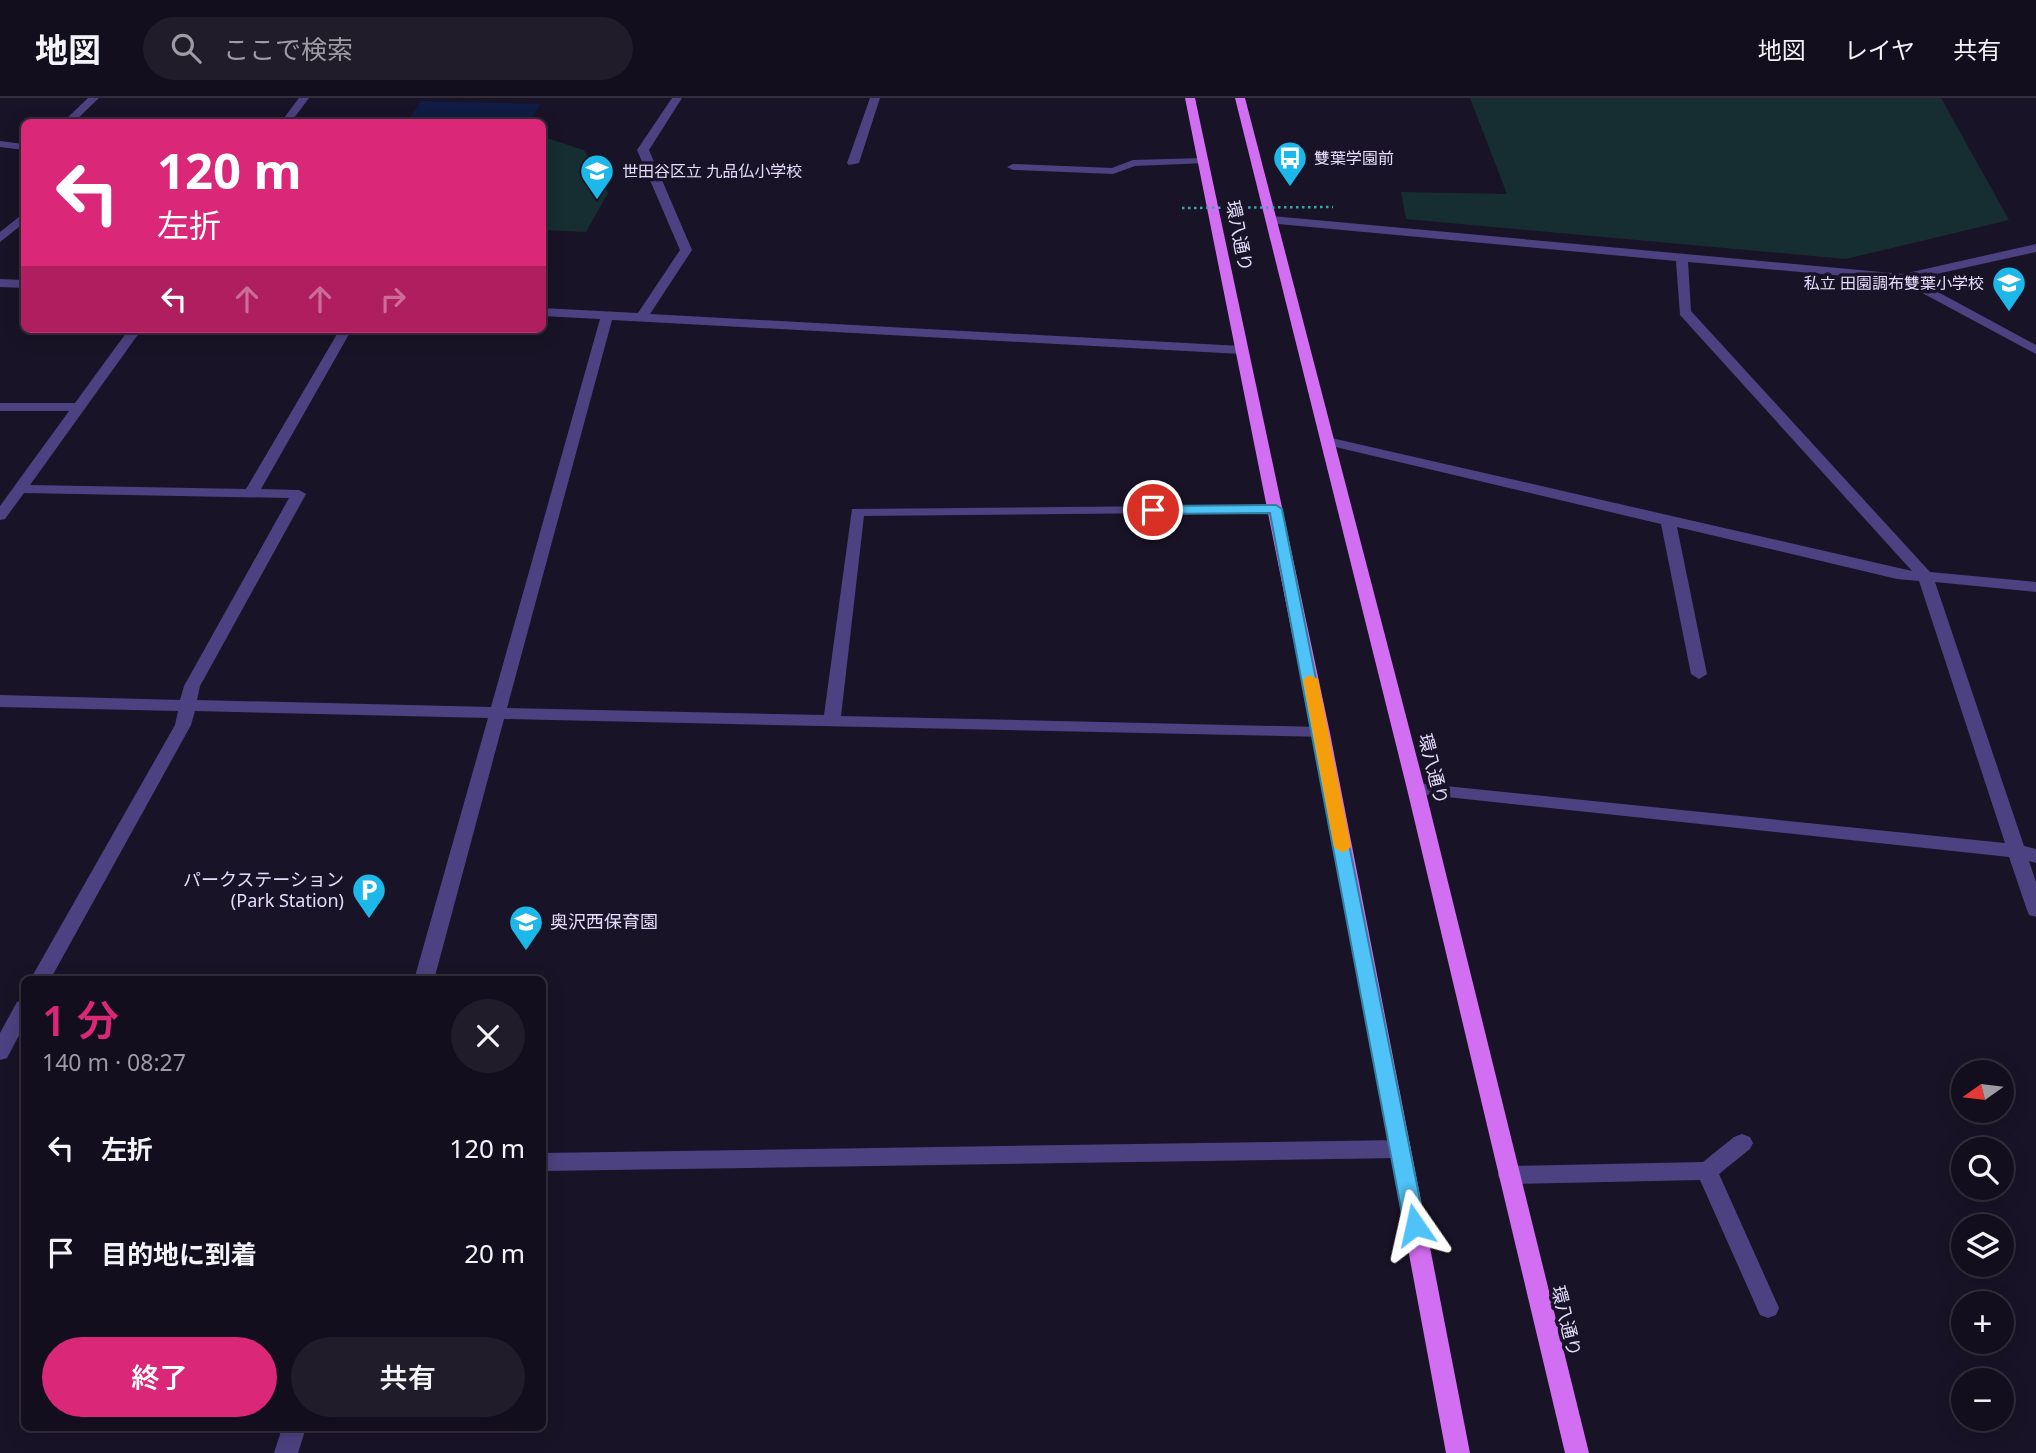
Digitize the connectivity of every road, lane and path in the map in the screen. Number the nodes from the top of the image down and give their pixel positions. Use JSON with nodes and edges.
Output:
{"nodes":[{"id":1,"x":94,"y":98,"type":"edge"},
{"id":2,"x":304,"y":98,"type":"edge"},
{"id":3,"x":677,"y":98,"type":"edge"},
{"id":4,"x":875,"y":98,"type":"edge"},
{"id":5,"x":1191,"y":98,"type":"edge"},
{"id":6,"x":1240,"y":98,"type":"edge"},
{"id":7,"x":71,"y":119,"type":"edge"},
{"id":8,"x":288,"y":119,"type":"edge"},
{"id":9,"x":0,"y":144,"type":"edge"},
{"id":10,"x":21,"y":147,"type":"edge"},
{"id":11,"x":1203,"y":161,"type":"junction"},
{"id":12,"x":853,"y":163,"type":"dead end"},
{"id":13,"x":1013,"y":167,"type":"dead end"},
{"id":14,"x":1332,"y":207,"type":"dead end"},
{"id":15,"x":1182,"y":208,"type":"dead end"},
{"id":16,"x":21,"y":220,"type":"edge"},
{"id":17,"x":1272,"y":220,"type":"junction"},
{"id":18,"x":0,"y":238,"type":"edge"},
{"id":19,"x":2036,"y":248,"type":"edge"},
{"id":20,"x":1682,"y":258,"type":"junction"},
{"id":21,"x":1903,"y":278,"type":"junction"},
{"id":22,"x":0,"y":282,"type":"edge"},
{"id":23,"x":21,"y":284,"type":"edge"},
{"id":24,"x":546,"y":312,"type":"edge"},
{"id":25,"x":607,"y":316,"type":"junction"},
{"id":26,"x":641,"y":318,"type":"junction"},
{"id":27,"x":133,"y":333,"type":"edge"},
{"id":28,"x":344,"y":333,"type":"edge"},
{"id":29,"x":1241,"y":350,"type":"junction"},
{"id":30,"x":2036,"y":350,"type":"edge"},
{"id":31,"x":0,"y":407,"type":"edge"},
{"id":32,"x":80,"y":407,"type":"junction"},
{"id":33,"x":1327,"y":441,"type":"junction"},
{"id":34,"x":19,"y":489,"type":"junction"},
{"id":35,"x":251,"y":493,"type":"junction"},
{"id":36,"x":1276,"y":509,"type":"junction"},
{"id":37,"x":0,"y":516,"type":"edge"},
{"id":38,"x":1668,"y":520,"type":"junction"},
{"id":39,"x":1925,"y":576,"type":"junction"},
{"id":40,"x":2036,"y":587,"type":"edge"},
{"id":41,"x":1699,"y":674,"type":"dead end"},
{"id":42,"x":0,"y":701,"type":"edge"},
{"id":43,"x":186,"y":705,"type":"junction"},
{"id":44,"x":497,"y":715,"type":"junction"},
{"id":45,"x":832,"y":720,"type":"junction"},
{"id":46,"x":1321,"y":733,"type":"junction"},
{"id":47,"x":1416,"y":789,"type":"junction"},
{"id":48,"x":2016,"y":851,"type":"junction"},
{"id":49,"x":2036,"y":856,"type":"edge"},
{"id":50,"x":2036,"y":910,"type":"edge"},
{"id":51,"x":42,"y":976,"type":"edge"},
{"id":52,"x":425,"y":976,"type":"edge"},
{"id":53,"x":21,"y":1014,"type":"edge"},
{"id":54,"x":0,"y":1052,"type":"edge"},
{"id":55,"x":1742,"y":1143,"type":"dead end"},
{"id":56,"x":1400,"y":1149,"type":"junction"},
{"id":57,"x":546,"y":1162,"type":"edge"},
{"id":58,"x":1707,"y":1171,"type":"junction"},
{"id":59,"x":1510,"y":1175,"type":"junction"},
{"id":60,"x":1768,"y":1308,"type":"dead end"},
{"id":61,"x":293,"y":1431,"type":"edge"},
{"id":62,"x":286,"y":1453,"type":"edge"},
{"id":63,"x":1458,"y":1453,"type":"edge"},
{"id":64,"x":1577,"y":1453,"type":"edge"}],
"edges":[{"from":1,"to":7,"type":"street"},
{"from":2,"to":8,"type":"street"},
{"from":3,"to":26,"type":"street"},
{"from":4,"to":12,"type":"street"},
{"from":5,"to":11,"type":"main road","name":"環八通り"},
{"from":6,"to":17,"type":"main road","name":"環八通り"},
{"from":9,"to":10,"type":"street"},
{"from":11,"to":13,"type":"street"},
{"from":11,"to":29,"type":"main road","name":"環八通り"},
{"from":14,"to":15,"type":"path","bridge":true},
{"from":16,"to":18,"type":"street"},
{"from":17,"to":20,"type":"street"},
{"from":17,"to":33,"type":"main road","name":"環八通り"},
{"from":19,"to":21,"type":"street"},
{"from":20,"to":21,"type":"street"},
{"from":20,"to":39,"type":"street"},
{"from":21,"to":30,"type":"street"},
{"from":22,"to":23,"type":"street"},
{"from":24,"to":25,"type":"street"},
{"from":25,"to":26,"type":"street"},
{"from":25,"to":44,"type":"street"},
{"from":26,"to":29,"type":"street"},
{"from":27,"to":32,"type":"street"},
{"from":28,"to":35,"type":"street"},
{"from":29,"to":36,"type":"main road","name":"環八通り"},
{"from":31,"to":32,"type":"street"},
{"from":32,"to":34,"type":"street"},
{"from":33,"to":38,"type":"street"},
{"from":33,"to":47,"type":"main road","name":"環八通り"},
{"from":34,"to":35,"type":"street"},
{"from":34,"to":37,"type":"street"},
{"from":35,"to":43,"type":"street"},
{"from":36,"to":45,"type":"street"},
{"from":36,"to":46,"type":"main road","name":"環八通り"},
{"from":38,"to":39,"type":"street"},
{"from":38,"to":41,"type":"street"},
{"from":39,"to":40,"type":"street"},
{"from":39,"to":48,"type":"street"},
{"from":42,"to":43,"type":"street"},
{"from":43,"to":44,"type":"street"},
{"from":43,"to":51,"type":"street"},
{"from":44,"to":45,"type":"street"},
{"from":44,"to":52,"type":"street"},
{"from":45,"to":46,"type":"street"},
{"from":46,"to":56,"type":"main road","name":"環八通り"},
{"from":47,"to":48,"type":"street"},
{"from":47,"to":59,"type":"main road","name":"環八通り"},
{"from":48,"to":49,"type":"street"},
{"from":48,"to":50,"type":"street"},
{"from":53,"to":54,"type":"street"},
{"from":55,"to":58,"type":"street"},
{"from":56,"to":57,"type":"street"},
{"from":56,"to":63,"type":"main road","name":"環八通り"},
{"from":58,"to":59,"type":"street"},
{"from":58,"to":60,"type":"street"},
{"from":59,"to":64,"type":"main road","name":"環八通り"},
{"from":61,"to":62,"type":"street"}]}
